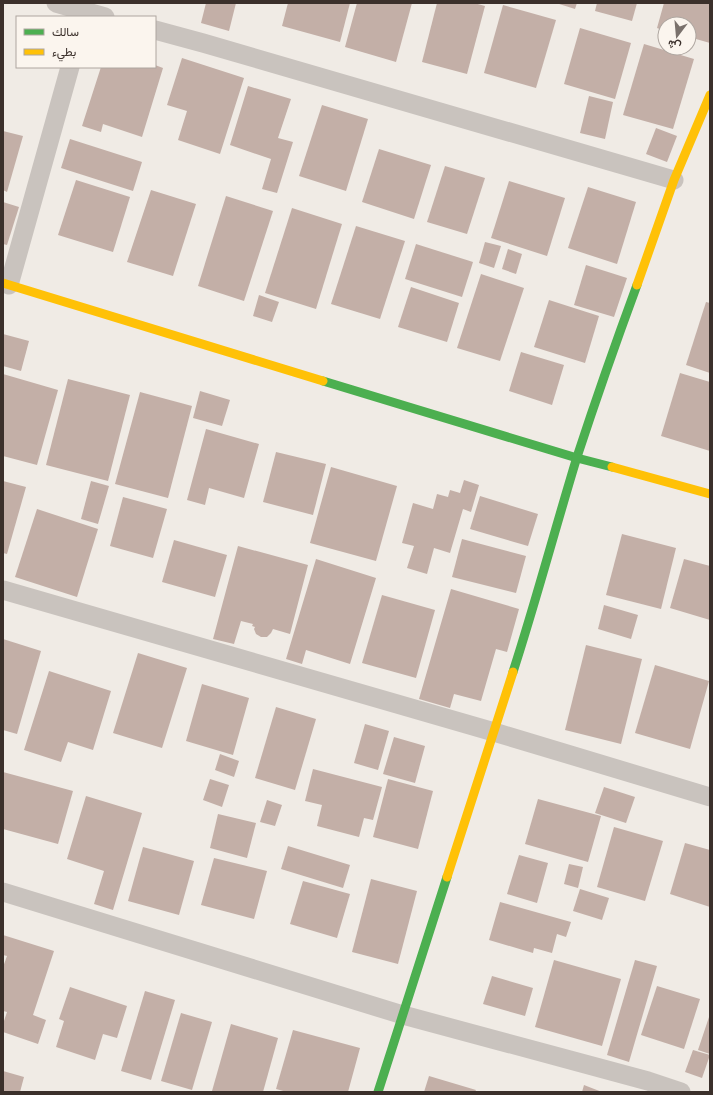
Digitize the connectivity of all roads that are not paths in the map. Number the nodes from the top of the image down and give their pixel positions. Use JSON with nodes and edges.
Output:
{"nodes":[{"id":1,"x":56,"y":3,"type":"edge"},
{"id":2,"x":86,"y":11,"type":"edge"},
{"id":3,"x":102,"y":16,"type":"edge"},
{"id":4,"x":156,"y":30,"type":"edge"},
{"id":5,"x":70,"y":68,"type":"edge"},
{"id":6,"x":710,"y":95,"type":"edge"},
{"id":7,"x":674,"y":180,"type":"junction"},
{"id":8,"x":6,"y":284,"type":"edge"},
{"id":9,"x":577,"y":458,"type":"junction"},
{"id":10,"x":710,"y":494,"type":"edge"},
{"id":11,"x":3,"y":590,"type":"edge"},
{"id":12,"x":494,"y":732,"type":"junction"},
{"id":13,"x":710,"y":797,"type":"edge"},
{"id":14,"x":3,"y":892,"type":"edge"},
{"id":15,"x":403,"y":1015,"type":"junction"},
{"id":16,"x":378,"y":1092,"type":"edge"},
{"id":17,"x":681,"y":1092,"type":"edge"}],
"edges":[{"from":1,"to":2,"type":"street"},
{"from":2,"to":3,"type":"street"},
{"from":4,"to":7,"type":"street"},
{"from":5,"to":8,"type":"street"},
{"from":6,"to":7,"type":"street"},
{"from":7,"to":9,"type":"street"},
{"from":8,"to":9,"type":"street"},
{"from":9,"to":10,"type":"street"},
{"from":9,"to":12,"type":"street"},
{"from":11,"to":12,"type":"street"},
{"from":12,"to":13,"type":"street"},
{"from":12,"to":15,"type":"street"},
{"from":14,"to":15,"type":"street"},
{"from":15,"to":16,"type":"street"},
{"from":15,"to":17,"type":"street"}]}
